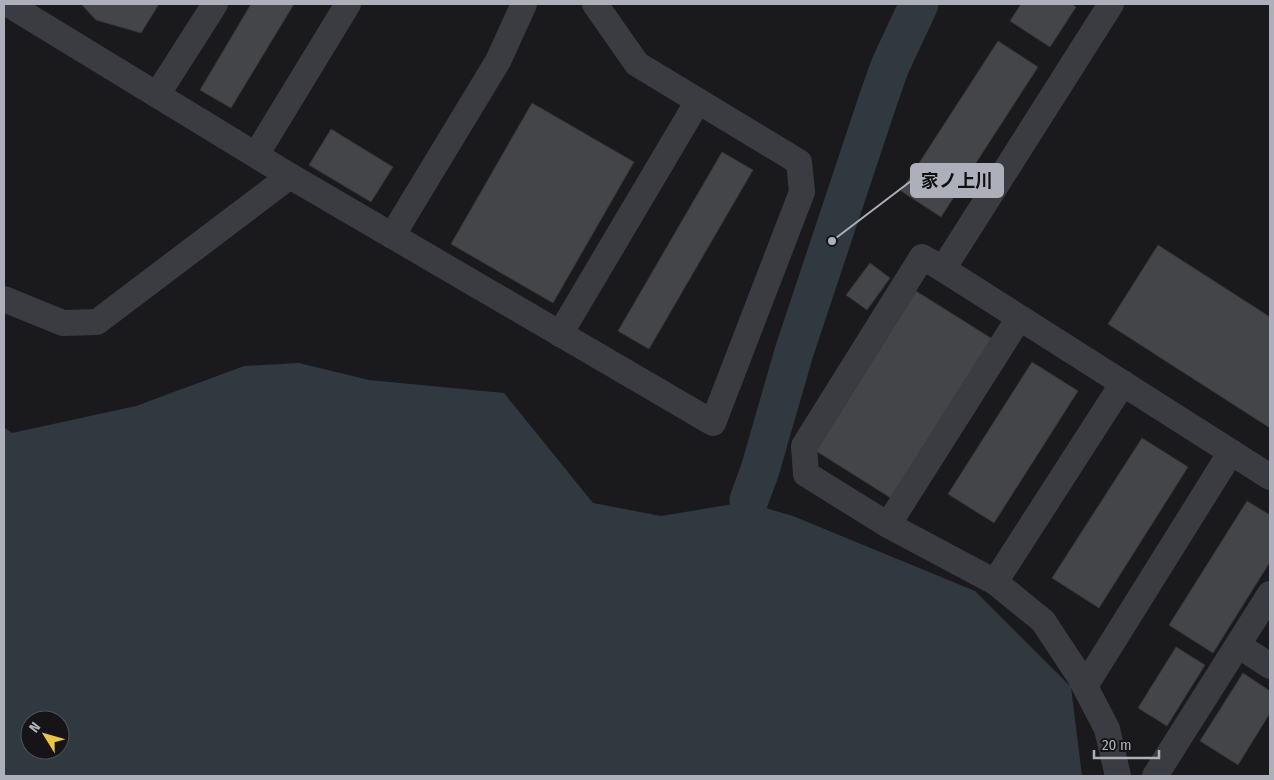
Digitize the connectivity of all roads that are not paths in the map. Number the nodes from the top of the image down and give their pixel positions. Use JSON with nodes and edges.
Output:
{"nodes":[{"id":1,"x":8,"y":4,"type":"edge"},
{"id":2,"x":215,"y":4,"type":"edge"},
{"id":3,"x":348,"y":4,"type":"edge"},
{"id":4,"x":524,"y":4,"type":"edge"},
{"id":5,"x":595,"y":4,"type":"edge"},
{"id":6,"x":1111,"y":4,"type":"edge"},
{"id":7,"x":157,"y":95,"type":"junction"},
{"id":8,"x":698,"y":101,"type":"junction"},
{"id":9,"x":256,"y":155,"type":"junction"},
{"id":10,"x":290,"y":176,"type":"junction"},
{"id":11,"x":392,"y":236,"type":"junction"},
{"id":12,"x":942,"y":269,"type":"junction"},
{"id":13,"x":4,"y":299,"type":"edge"},
{"id":14,"x":1019,"y":318,"type":"junction"},
{"id":15,"x":560,"y":334,"type":"junction"},
{"id":16,"x":1123,"y":383,"type":"junction"},
{"id":17,"x":1231,"y":452,"type":"junction"},
{"id":18,"x":1270,"y":477,"type":"edge"},
{"id":19,"x":888,"y":525,"type":"junction"},
{"id":20,"x":995,"y":582,"type":"junction"},
{"id":21,"x":1270,"y":594,"type":"edge"},
{"id":22,"x":1238,"y":645,"type":"junction"},
{"id":23,"x":1270,"y":666,"type":"edge"},
{"id":24,"x":1085,"y":686,"type":"junction"},
{"id":25,"x":1118,"y":776,"type":"edge"},
{"id":26,"x":1155,"y":776,"type":"edge"}],
"edges":[{"from":1,"to":7,"type":"lane"},
{"from":2,"to":7,"type":"lane"},
{"from":3,"to":9,"type":"lane"},
{"from":4,"to":11,"type":"lane"},
{"from":5,"to":8,"type":"lane"},
{"from":6,"to":12,"type":"lane"},
{"from":7,"to":9,"type":"lane"},
{"from":8,"to":15,"type":"lane"},
{"from":8,"to":15,"type":"lane"},
{"from":9,"to":10,"type":"lane"},
{"from":10,"to":11,"type":"lane"},
{"from":10,"to":13,"type":"lane"},
{"from":11,"to":15,"type":"lane"},
{"from":12,"to":14,"type":"lane"},
{"from":12,"to":19,"type":"lane"},
{"from":14,"to":16,"type":"lane"},
{"from":14,"to":19,"type":"lane"},
{"from":16,"to":17,"type":"lane"},
{"from":16,"to":20,"type":"lane"},
{"from":17,"to":18,"type":"lane"},
{"from":17,"to":24,"type":"lane"},
{"from":19,"to":20,"type":"lane"},
{"from":20,"to":24,"type":"lane"},
{"from":21,"to":22,"type":"lane"},
{"from":22,"to":23,"type":"lane"},
{"from":22,"to":26,"type":"lane"},
{"from":24,"to":25,"type":"lane"}]}
